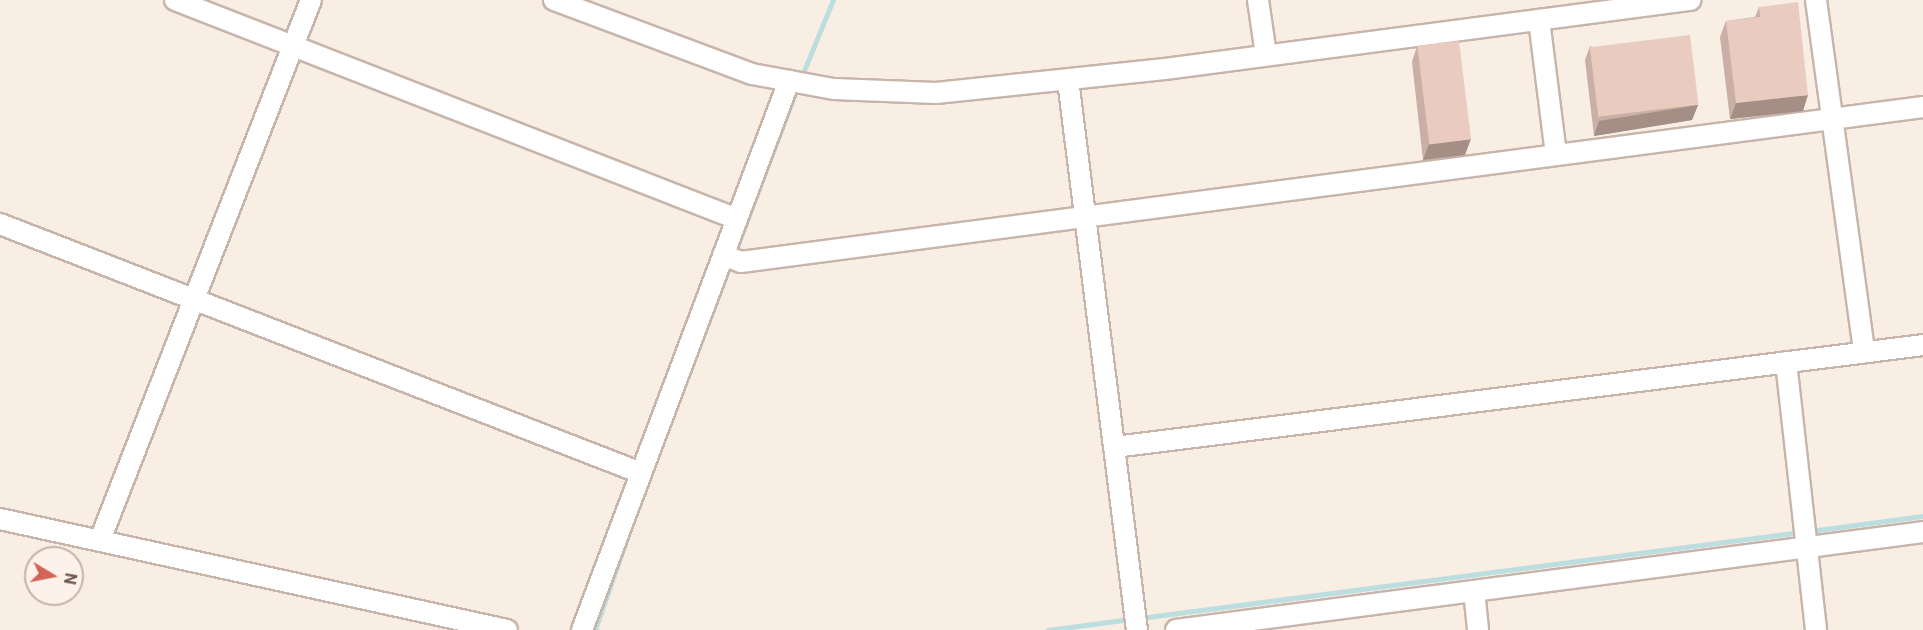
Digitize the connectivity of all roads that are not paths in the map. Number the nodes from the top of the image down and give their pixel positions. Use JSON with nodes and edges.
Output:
{"nodes":[{"id":1,"x":175,"y":0,"type":"edge"},
{"id":2,"x":311,"y":0,"type":"edge"},
{"id":3,"x":554,"y":0,"type":"edge"},
{"id":4,"x":1258,"y":0,"type":"edge"},
{"id":5,"x":1690,"y":0,"type":"edge"},
{"id":6,"x":1816,"y":0,"type":"edge"},
{"id":7,"x":1539,"y":20,"type":"junction"},
{"id":8,"x":293,"y":46,"type":"junction"},
{"id":9,"x":1266,"y":55,"type":"junction"},
{"id":10,"x":1068,"y":80,"type":"junction"},
{"id":11,"x":789,"y":81,"type":"junction"},
{"id":12,"x":1923,"y":107,"type":"edge"},
{"id":13,"x":1832,"y":118,"type":"junction"},
{"id":14,"x":1556,"y":154,"type":"junction"},
{"id":15,"x":1085,"y":216,"type":"junction"},
{"id":16,"x":737,"y":219,"type":"junction"},
{"id":17,"x":0,"y":224,"type":"edge"},
{"id":18,"x":723,"y":255,"type":"junction"},
{"id":19,"x":194,"y":299,"type":"junction"},
{"id":20,"x":1923,"y":345,"type":"edge"},
{"id":21,"x":1864,"y":352,"type":"junction"},
{"id":22,"x":1786,"y":362,"type":"junction"},
{"id":23,"x":1115,"y":447,"type":"junction"},
{"id":24,"x":642,"y":472,"type":"junction"},
{"id":25,"x":0,"y":519,"type":"edge"},
{"id":26,"x":1923,"y":532,"type":"edge"},
{"id":27,"x":100,"y":540,"type":"junction"},
{"id":28,"x":1807,"y":547,"type":"junction"},
{"id":29,"x":1474,"y":591,"type":"junction"},
{"id":30,"x":507,"y":630,"type":"edge"},
{"id":31,"x":582,"y":630,"type":"edge"},
{"id":32,"x":1137,"y":630,"type":"edge"},
{"id":33,"x":1176,"y":630,"type":"edge"},
{"id":34,"x":1478,"y":630,"type":"edge"},
{"id":35,"x":1816,"y":630,"type":"edge"}],
"edges":[{"from":1,"to":8,"type":"street"},
{"from":2,"to":8,"type":"street"},
{"from":3,"to":11,"type":"street"},
{"from":4,"to":9,"type":"street"},
{"from":5,"to":7,"type":"street"},
{"from":6,"to":13,"type":"street"},
{"from":7,"to":9,"type":"street"},
{"from":7,"to":14,"type":"street"},
{"from":8,"to":16,"type":"street"},
{"from":8,"to":19,"type":"street"},
{"from":9,"to":10,"type":"street"},
{"from":10,"to":11,"type":"street"},
{"from":10,"to":15,"type":"street"},
{"from":11,"to":16,"type":"street"},
{"from":12,"to":13,"type":"street"},
{"from":13,"to":14,"type":"street"},
{"from":13,"to":21,"type":"street"},
{"from":14,"to":15,"type":"street"},
{"from":15,"to":18,"type":"street"},
{"from":15,"to":23,"type":"street"},
{"from":16,"to":18,"type":"street"},
{"from":17,"to":19,"type":"street"},
{"from":18,"to":24,"type":"street"},
{"from":19,"to":24,"type":"street"},
{"from":19,"to":27,"type":"street"},
{"from":20,"to":21,"type":"street"},
{"from":21,"to":22,"type":"street"},
{"from":22,"to":23,"type":"street"},
{"from":22,"to":28,"type":"street"},
{"from":23,"to":32,"type":"street"},
{"from":24,"to":31,"type":"street"},
{"from":25,"to":27,"type":"street"},
{"from":26,"to":28,"type":"street"},
{"from":27,"to":30,"type":"street"},
{"from":28,"to":29,"type":"street"},
{"from":28,"to":35,"type":"street"},
{"from":29,"to":33,"type":"street"},
{"from":29,"to":34,"type":"street"}]}
